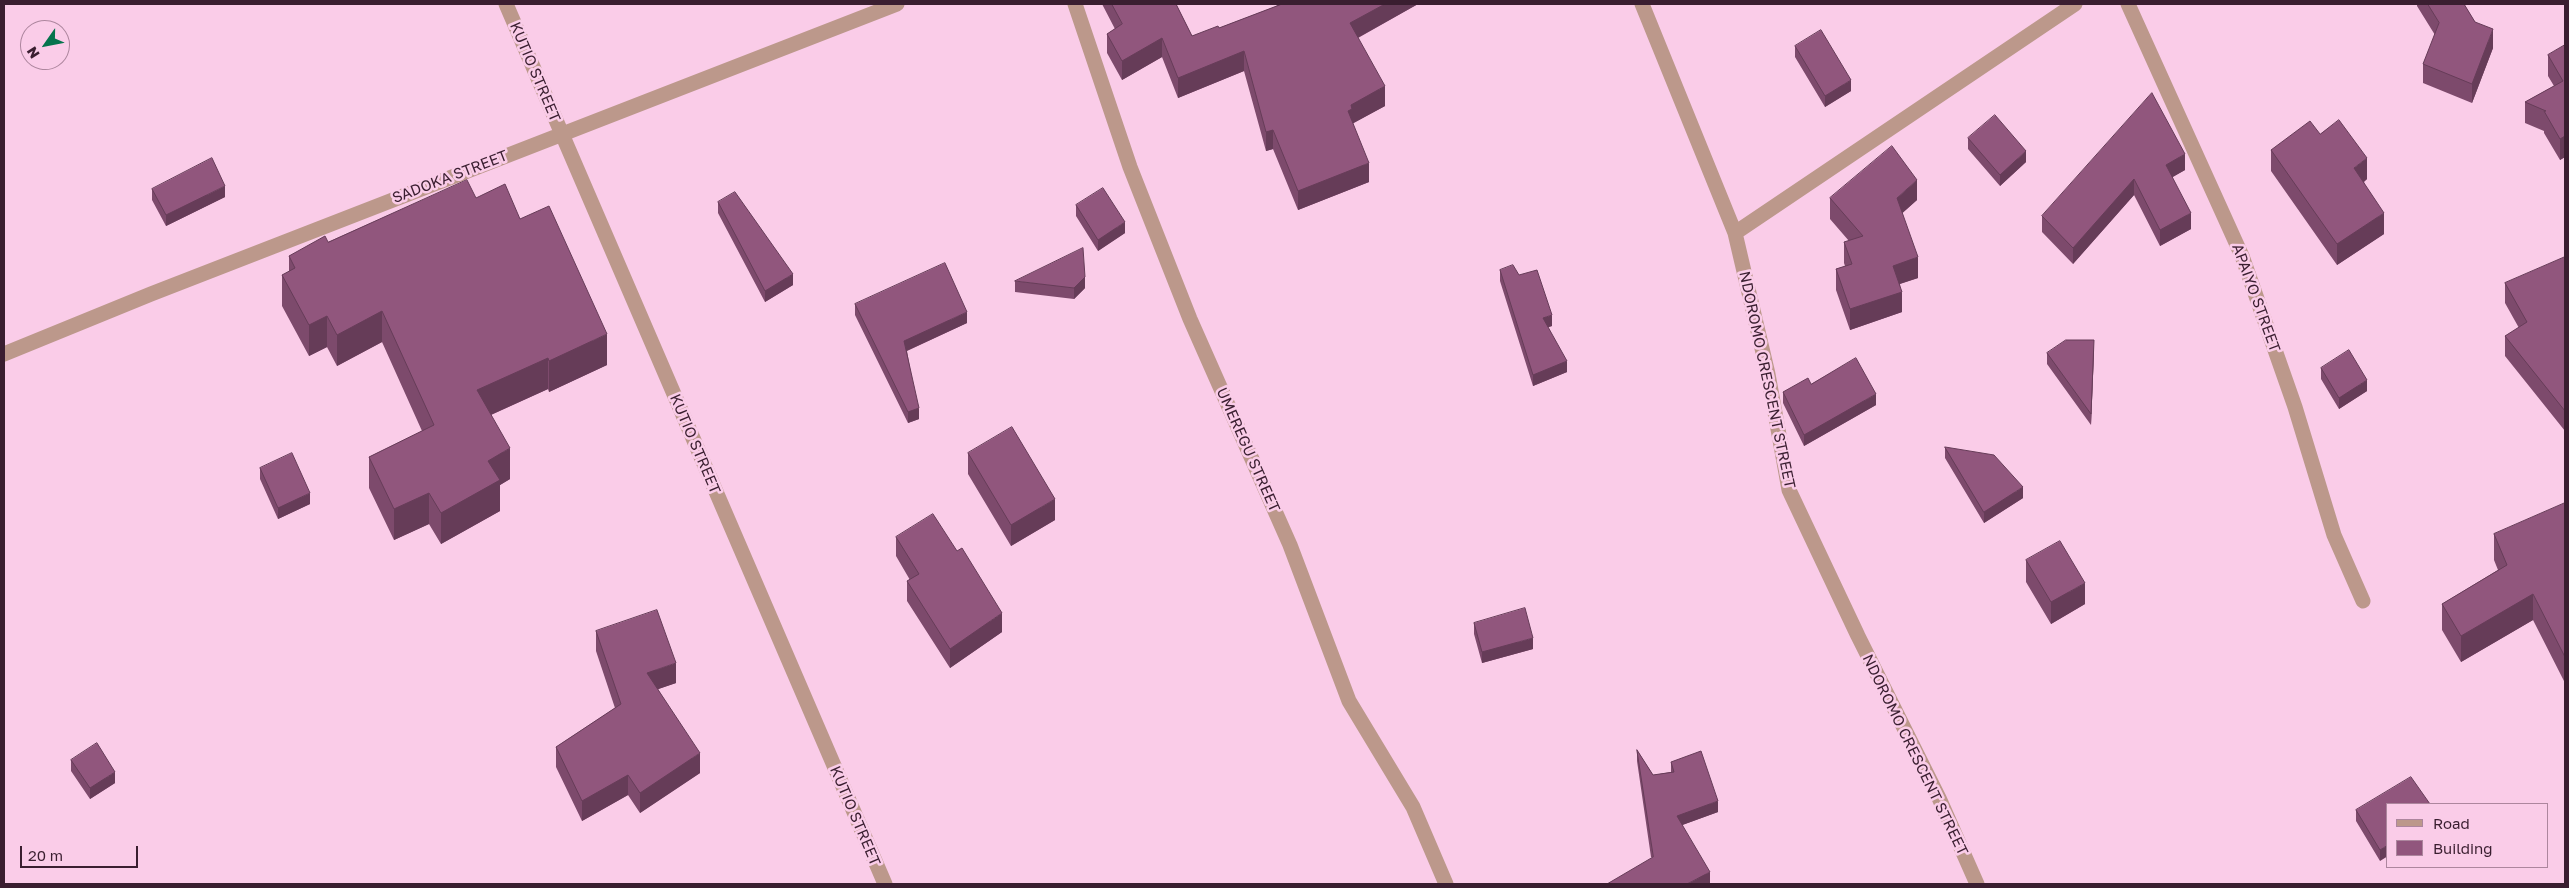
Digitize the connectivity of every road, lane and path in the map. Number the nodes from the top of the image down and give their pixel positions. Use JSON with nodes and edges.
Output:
{"nodes":[{"id":1,"x":506,"y":4,"type":"edge"},
{"id":2,"x":897,"y":4,"type":"edge"},
{"id":3,"x":1075,"y":4,"type":"edge"},
{"id":4,"x":1642,"y":4,"type":"edge"},
{"id":5,"x":2075,"y":4,"type":"edge"},
{"id":6,"x":2128,"y":4,"type":"edge"},
{"id":7,"x":560,"y":133,"type":"junction"},
{"id":8,"x":1735,"y":233,"type":"junction"},
{"id":9,"x":4,"y":354,"type":"edge"},
{"id":10,"x":2363,"y":601,"type":"dead end"},
{"id":11,"x":885,"y":884,"type":"edge"},
{"id":12,"x":1446,"y":884,"type":"edge"},
{"id":13,"x":1976,"y":884,"type":"edge"}],
"edges":[{"from":1,"to":7,"type":"street","name":"KUTIO STREET"},
{"from":2,"to":7,"type":"street","name":"SADOKA STREET"},
{"from":3,"to":12,"type":"street","name":"UMEREGU STREET"},
{"from":4,"to":8,"type":"street","name":"NDOROMO CRESCENT STREET"},
{"from":5,"to":8,"type":"street"},
{"from":6,"to":10,"type":"street","name":"APAIYO STREET"},
{"from":7,"to":9,"type":"street","name":"SADOKA STREET"},
{"from":7,"to":11,"type":"street","name":"KUTIO STREET"},
{"from":8,"to":13,"type":"street","name":"NDOROMO CRESCENT STREET"}]}
